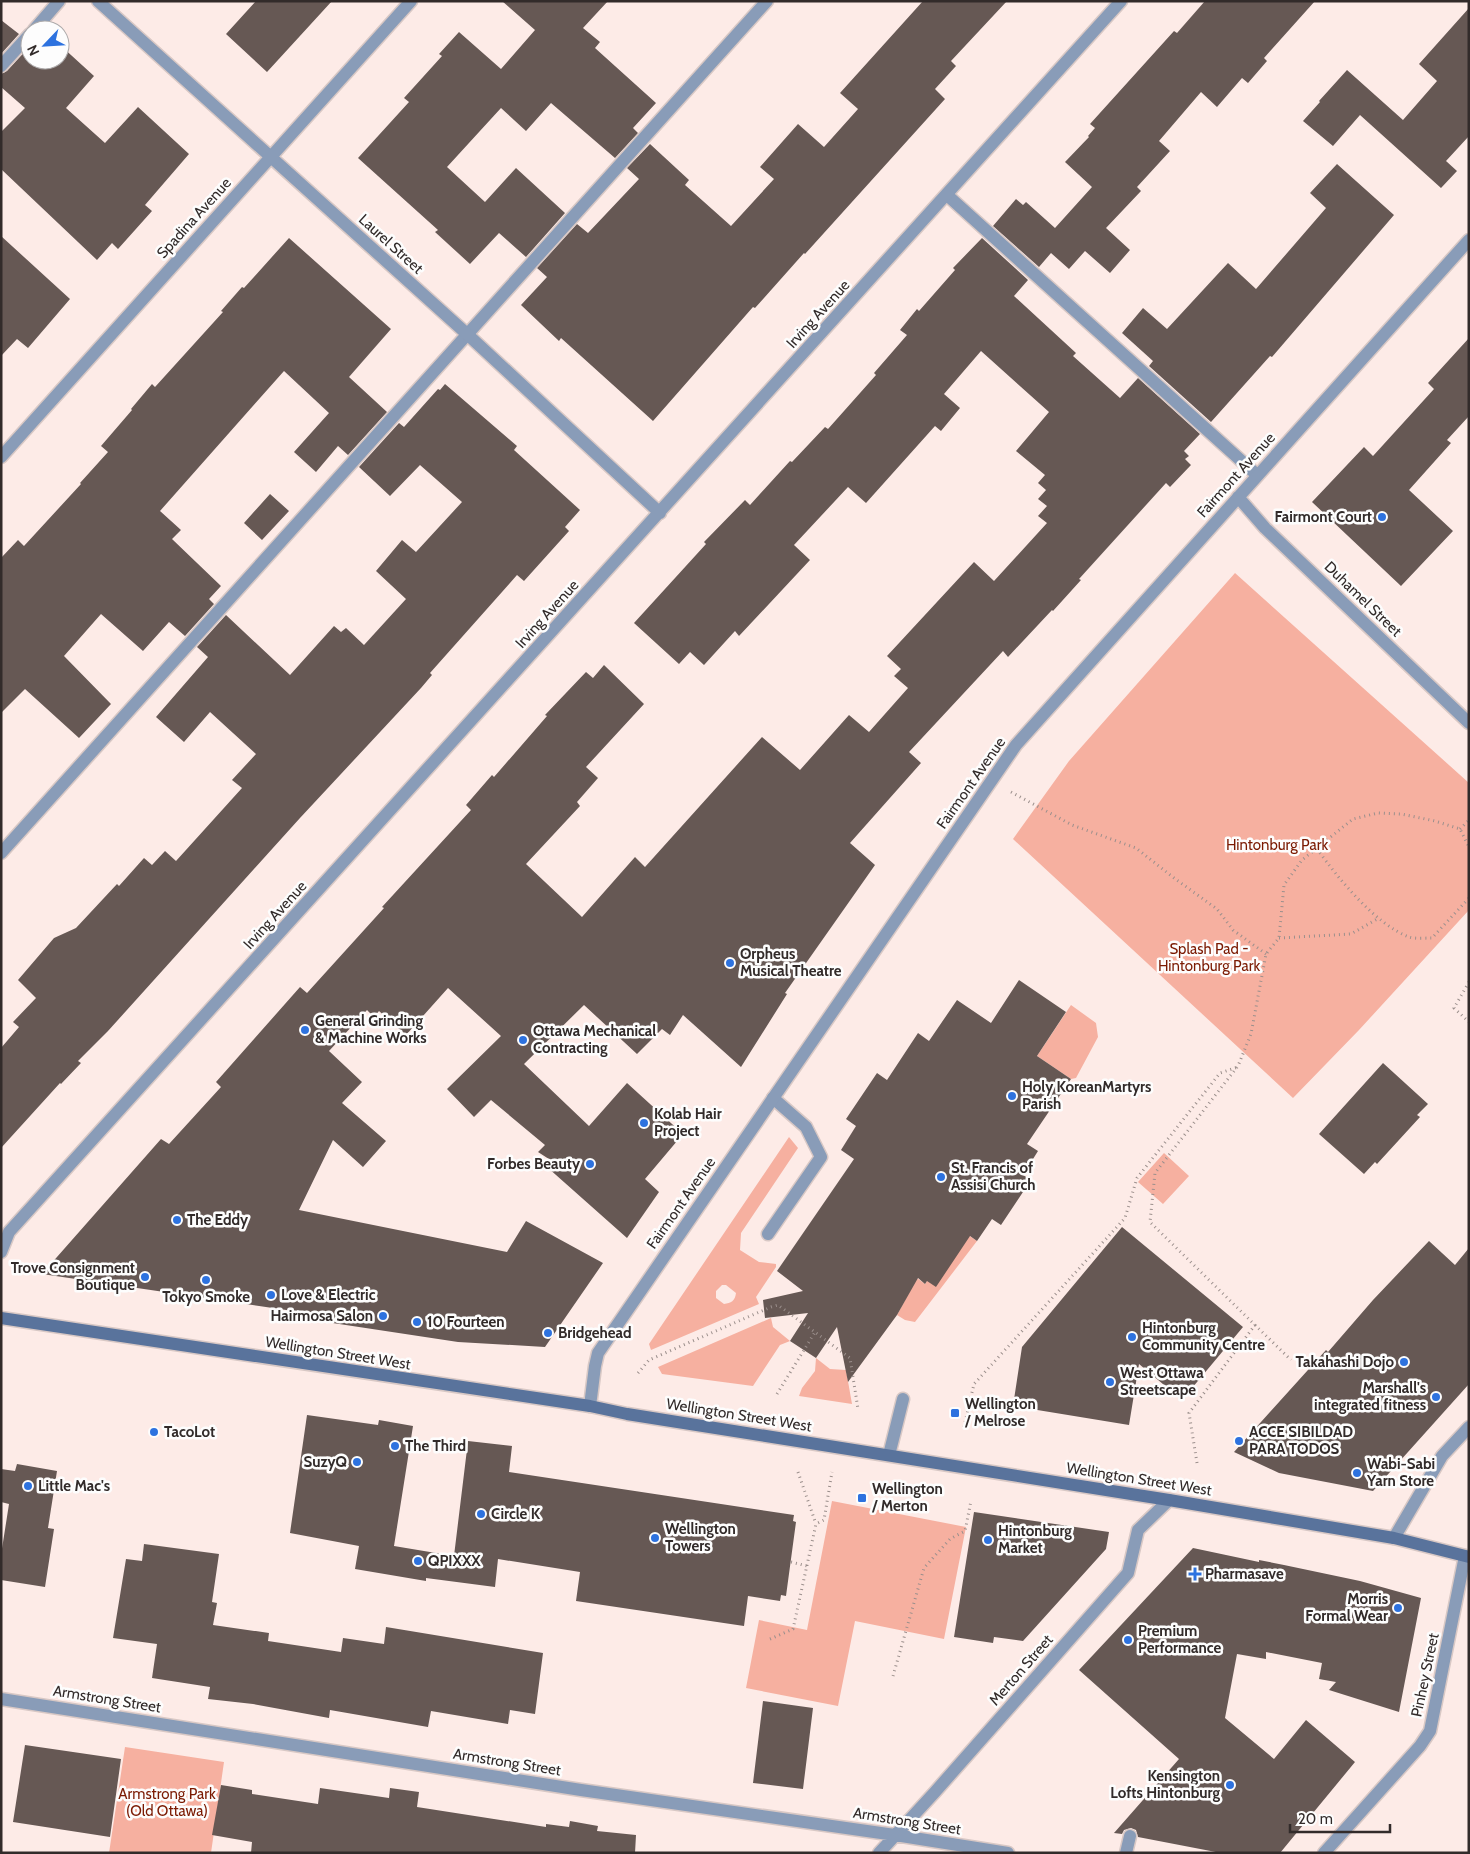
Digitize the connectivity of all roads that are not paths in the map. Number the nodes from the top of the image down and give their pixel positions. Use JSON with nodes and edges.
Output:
{"nodes":[{"id":1,"x":60,"y":1,"type":"edge"},
{"id":2,"x":98,"y":1,"type":"edge"},
{"id":3,"x":411,"y":1,"type":"edge"},
{"id":4,"x":767,"y":1,"type":"edge"},
{"id":5,"x":1121,"y":1,"type":"edge"},
{"id":6,"x":43,"y":20,"type":"edge"},
{"id":7,"x":20,"y":45,"type":"edge"},
{"id":8,"x":1,"y":66,"type":"edge"},
{"id":9,"x":270,"y":158,"type":"junction"},
{"id":10,"x":947,"y":195,"type":"junction"},
{"id":11,"x":1469,"y":240,"type":"edge"},
{"id":12,"x":467,"y":334,"type":"junction"},
{"id":13,"x":1,"y":457,"type":"edge"},
{"id":14,"x":1257,"y":475,"type":"junction"},
{"id":15,"x":1238,"y":497,"type":"junction"},
{"id":16,"x":660,"y":514,"type":"junction"},
{"id":17,"x":1469,"y":723,"type":"edge"},
{"id":18,"x":1,"y":853,"type":"edge"},
{"id":19,"x":773,"y":1098,"type":"junction"},
{"id":20,"x":768,"y":1234,"type":"dead end"},
{"id":21,"x":1,"y":1252,"type":"edge"},
{"id":22,"x":1,"y":1318,"type":"edge"},
{"id":23,"x":903,"y":1399,"type":"dead end"},
{"id":24,"x":590,"y":1406,"type":"junction"},
{"id":25,"x":1469,"y":1427,"type":"edge"},
{"id":26,"x":889,"y":1455,"type":"junction"},
{"id":27,"x":1169,"y":1500,"type":"junction"},
{"id":28,"x":1394,"y":1538,"type":"junction"},
{"id":29,"x":1467,"y":1557,"type":"edge"},
{"id":30,"x":1,"y":1699,"type":"edge"},
{"id":31,"x":895,"y":1835,"type":"junction"},
{"id":32,"x":1130,"y":1836,"type":"dead end"},
{"id":33,"x":879,"y":1853,"type":"edge"},
{"id":34,"x":1008,"y":1853,"type":"edge"},
{"id":35,"x":1126,"y":1853,"type":"edge"},
{"id":36,"x":1324,"y":1853,"type":"edge"}],
"edges":[{"from":1,"to":6,"type":"street"},
{"from":2,"to":9,"type":"street","name":"Laurel Street"},
{"from":3,"to":9,"type":"street","name":"Spadina Avenue"},
{"from":4,"to":12,"type":"street"},
{"from":5,"to":10,"type":"street","name":"Irving Avenue"},
{"from":7,"to":8,"type":"street"},
{"from":9,"to":12,"type":"street","name":"Laurel Street"},
{"from":9,"to":13,"type":"street","name":"Spadina Avenue"},
{"from":10,"to":14,"type":"street"},
{"from":10,"to":16,"type":"street","name":"Irving Avenue"},
{"from":11,"to":14,"type":"street","name":"Fairmont Avenue"},
{"from":12,"to":16,"type":"street","name":"Laurel Street"},
{"from":12,"to":18,"type":"street"},
{"from":14,"to":15,"type":"street","name":"Fairmont Avenue"},
{"from":15,"to":17,"type":"street","name":"Duhamel Street"},
{"from":15,"to":19,"type":"street","name":"Fairmont Avenue"},
{"from":16,"to":21,"type":"street","name":"Irving Avenue"},
{"from":19,"to":20,"type":"street"},
{"from":19,"to":24,"type":"street","name":"Fairmont Avenue"},
{"from":22,"to":24,"type":"main road","name":"Wellington Street West"},
{"from":23,"to":26,"type":"street"},
{"from":24,"to":26,"type":"main road","name":"Wellington Street West"},
{"from":25,"to":28,"type":"street"},
{"from":26,"to":27,"type":"main road","name":"Wellington Street West"},
{"from":27,"to":28,"type":"main road","name":"Wellington Street West"},
{"from":27,"to":31,"type":"street","name":"Merton Street"},
{"from":28,"to":29,"type":"main road","name":"Wellington Street West"},
{"from":29,"to":36,"type":"street","name":"Pinhey Street"},
{"from":30,"to":31,"type":"street","name":"Armstrong Street"},
{"from":31,"to":33,"type":"street","name":"Merton Street"},
{"from":31,"to":34,"type":"street","name":"Armstrong Street"},
{"from":32,"to":35,"type":"street"}]}
